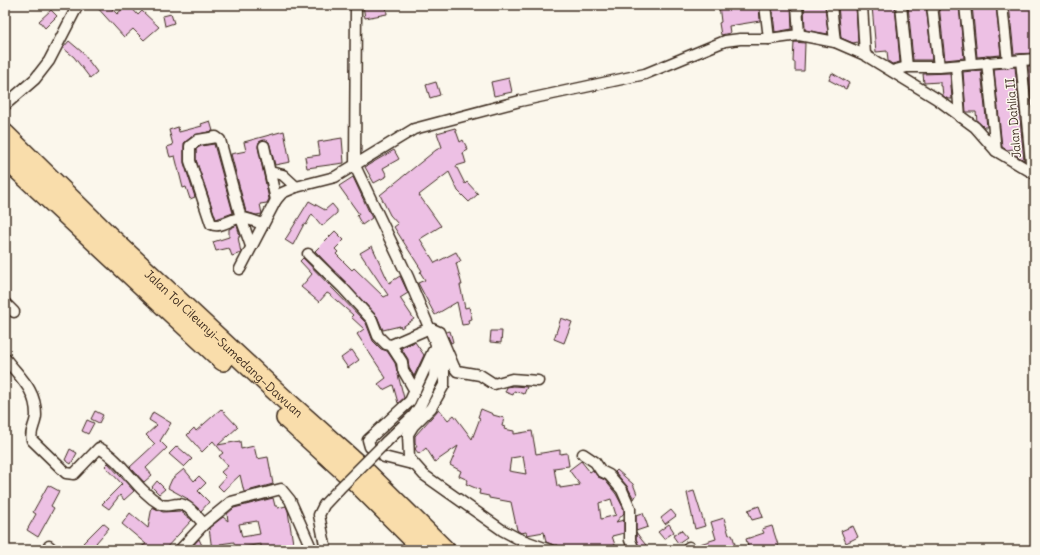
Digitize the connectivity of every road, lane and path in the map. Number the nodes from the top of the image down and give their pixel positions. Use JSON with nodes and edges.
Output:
{"nodes":[{"id":1,"x":78,"y":5,"type":"edge"},
{"id":2,"x":356,"y":5,"type":"edge"},
{"id":3,"x":765,"y":5,"type":"edge"},
{"id":4,"x":797,"y":5,"type":"edge"},
{"id":5,"x":832,"y":5,"type":"edge"},
{"id":6,"x":862,"y":5,"type":"edge"},
{"id":7,"x":900,"y":5,"type":"edge"},
{"id":8,"x":932,"y":5,"type":"edge"},
{"id":9,"x":965,"y":5,"type":"edge"},
{"id":10,"x":1002,"y":5,"type":"edge"},
{"id":11,"x":799,"y":35,"type":"junction"},
{"id":12,"x":769,"y":39,"type":"junction"},
{"id":13,"x":834,"y":42,"type":"junction"},
{"id":14,"x":865,"y":55,"type":"junction"},
{"id":15,"x":1035,"y":59,"type":"edge"},
{"id":16,"x":1021,"y":60,"type":"junction"},
{"id":17,"x":988,"y":62,"type":"junction"},
{"id":18,"x":1008,"y":62,"type":"junction"},
{"id":19,"x":971,"y":63,"type":"junction"},
{"id":20,"x":956,"y":66,"type":"junction"},
{"id":21,"x":907,"y":67,"type":"junction"},
{"id":22,"x":939,"y":67,"type":"junction"},
{"id":23,"x":892,"y":71,"type":"junction"},
{"id":24,"x":5,"y":106,"type":"edge"},
{"id":25,"x":960,"y":117,"type":"junction"},
{"id":26,"x":5,"y":134,"type":"edge"},
{"id":27,"x":264,"y":146,"type":"dead end"},
{"id":28,"x":996,"y":151,"type":"junction"},
{"id":29,"x":5,"y":158,"type":"edge"},
{"id":30,"x":355,"y":166,"type":"junction"},
{"id":31,"x":270,"y":172,"type":"junction"},
{"id":32,"x":1033,"y":173,"type":"edge"},
{"id":33,"x":296,"y":187,"type":"junction"},
{"id":34,"x":276,"y":200,"type":"junction"},
{"id":35,"x":241,"y":218,"type":"junction"},
{"id":36,"x":263,"y":224,"type":"junction"},
{"id":37,"x":251,"y":246,"type":"junction"},
{"id":38,"x":308,"y":254,"type":"dead end"},
{"id":39,"x":240,"y":269,"type":"dead end"},
{"id":40,"x":5,"y":303,"type":"edge"},
{"id":41,"x":14,"y":312,"type":"dead end"},
{"id":42,"x":430,"y":328,"type":"junction"},
{"id":43,"x":436,"y":344,"type":"junction"},
{"id":44,"x":392,"y":345,"type":"junction"},
{"id":45,"x":5,"y":358,"type":"edge"},
{"id":46,"x":538,"y":381,"type":"dead end"},
{"id":47,"x":415,"y":391,"type":"junction"},
{"id":48,"x":370,"y":447,"type":"dead end"},
{"id":49,"x":583,"y":454,"type":"dead end"},
{"id":50,"x":384,"y":457,"type":"dead end"},
{"id":51,"x":412,"y":464,"type":"junction"},
{"id":52,"x":204,"y":524,"type":"junction"},
{"id":53,"x":180,"y":550,"type":"edge"},
{"id":54,"x":312,"y":550,"type":"edge"},
{"id":55,"x":326,"y":550,"type":"edge"},
{"id":56,"x":424,"y":550,"type":"edge"},
{"id":57,"x":445,"y":550,"type":"edge"},
{"id":58,"x":550,"y":550,"type":"edge"},
{"id":59,"x":634,"y":550,"type":"edge"}],
"edges":[{"from":1,"to":24,"type":"street"},
{"from":2,"to":30,"type":"street"},
{"from":3,"to":12,"type":"street"},
{"from":4,"to":11,"type":"street"},
{"from":5,"to":13,"type":"street"},
{"from":6,"to":14,"type":"street"},
{"from":7,"to":21,"type":"street"},
{"from":8,"to":22,"type":"street"},
{"from":9,"to":19,"type":"street"},
{"from":10,"to":18,"type":"street"},
{"from":11,"to":12,"type":"street"},
{"from":11,"to":13,"type":"street"},
{"from":12,"to":30,"type":"street"},
{"from":13,"to":14,"type":"street"},
{"from":14,"to":23,"type":"street"},
{"from":15,"to":16,"type":"street"},
{"from":16,"to":18,"type":"street"},
{"from":16,"to":32,"type":"street","name":"Jalan Dahlia II"},
{"from":17,"to":18,"type":"street"},
{"from":17,"to":19,"type":"street"},
{"from":17,"to":28,"type":"street"},
{"from":19,"to":20,"type":"street"},
{"from":20,"to":22,"type":"street"},
{"from":20,"to":25,"type":"street"},
{"from":21,"to":22,"type":"street"},
{"from":21,"to":23,"type":"street"},
{"from":23,"to":25,"type":"street"},
{"from":25,"to":28,"type":"street"},
{"from":26,"to":57,"type":"highway","name":"Jalan Tol Cileunyi–Sumedang–Dawuan"},
{"from":27,"to":31,"type":"street"},
{"from":28,"to":32,"type":"street"},
{"from":29,"to":56,"type":"highway","name":"Jalan Tol Cileunyi–Sumedang–Dawuan"},
{"from":30,"to":33,"type":"street"},
{"from":30,"to":42,"type":"street"},
{"from":31,"to":33,"type":"street"},
{"from":31,"to":34,"type":"street"},
{"from":33,"to":34,"type":"street"},
{"from":34,"to":36,"type":"street"},
{"from":35,"to":35,"type":"street"},
{"from":35,"to":36,"type":"street"},
{"from":35,"to":37,"type":"street"},
{"from":36,"to":37,"type":"street"},
{"from":37,"to":39,"type":"street"},
{"from":38,"to":44,"type":"street"},
{"from":40,"to":41,"type":"street"},
{"from":42,"to":43,"type":"street"},
{"from":42,"to":44,"type":"street"},
{"from":42,"to":46,"type":"street"},
{"from":43,"to":47,"type":"street"},
{"from":43,"to":51,"type":"street"},
{"from":43,"to":55,"type":"street","bridge":true},
{"from":44,"to":47,"type":"street"},
{"from":45,"to":52,"type":"street"},
{"from":47,"to":48,"type":"street"},
{"from":49,"to":59,"type":"street"},
{"from":50,"to":51,"type":"street"},
{"from":51,"to":58,"type":"street"},
{"from":52,"to":53,"type":"street"},
{"from":52,"to":54,"type":"street"}]}
